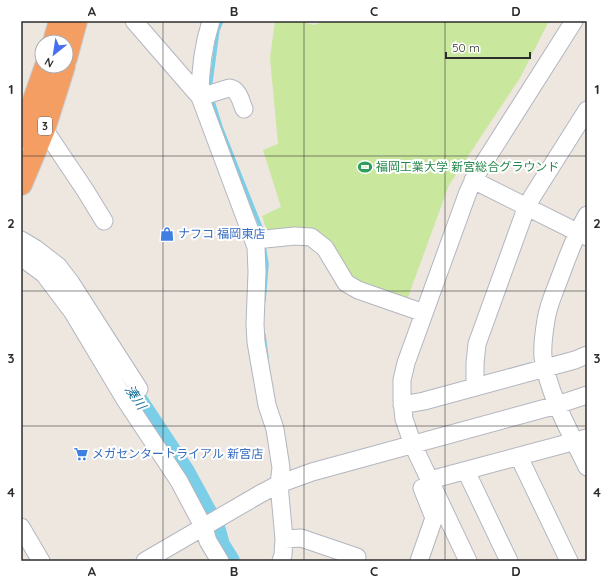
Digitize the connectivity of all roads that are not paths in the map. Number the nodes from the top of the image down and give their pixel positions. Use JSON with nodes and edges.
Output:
{"nodes":[{"id":1,"x":60,"y":21,"type":"edge"},
{"id":2,"x":76,"y":21,"type":"edge"},
{"id":3,"x":134,"y":21,"type":"edge"},
{"id":4,"x":210,"y":21,"type":"edge"},
{"id":5,"x":574,"y":21,"type":"edge"},
{"id":6,"x":584,"y":21,"type":"edge"},
{"id":7,"x":587,"y":23,"type":"edge"},
{"id":8,"x":56,"y":34,"type":"edge"},
{"id":9,"x":72,"y":34,"type":"edge"},
{"id":10,"x":43,"y":74,"type":"edge"},
{"id":11,"x":61,"y":74,"type":"edge"},
{"id":12,"x":200,"y":97,"type":"junction"},
{"id":13,"x":244,"y":109,"type":"dead end"},
{"id":14,"x":587,"y":110,"type":"edge"},
{"id":15,"x":44,"y":129,"type":"junction"},
{"id":16,"x":21,"y":137,"type":"edge"},
{"id":17,"x":474,"y":180,"type":"junction"},
{"id":18,"x":21,"y":184,"type":"edge"},
{"id":19,"x":527,"y":207,"type":"junction"},
{"id":20,"x":587,"y":216,"type":"edge"},
{"id":21,"x":104,"y":221,"type":"dead end"},
{"id":22,"x":582,"y":234,"type":"edge"},
{"id":23,"x":21,"y":240,"type":"edge"},
{"id":24,"x":255,"y":240,"type":"junction"},
{"id":25,"x":21,"y":258,"type":"edge"},
{"id":26,"x":424,"y":313,"type":"junction"},
{"id":27,"x":587,"y":355,"type":"edge"},
{"id":28,"x":546,"y":368,"type":"junction"},
{"id":29,"x":475,"y":387,"type":"junction"},
{"id":30,"x":587,"y":395,"type":"edge"},
{"id":31,"x":124,"y":398,"type":"junction"},
{"id":32,"x":402,"y":405,"type":"junction"},
{"id":33,"x":557,"y":405,"type":"junction"},
{"id":34,"x":581,"y":440,"type":"edge"},
{"id":35,"x":408,"y":446,"type":"junction"},
{"id":36,"x":519,"y":457,"type":"junction"},
{"id":37,"x":587,"y":467,"type":"edge"},
{"id":38,"x":466,"y":471,"type":"junction"},
{"id":39,"x":430,"y":480,"type":"junction"},
{"id":40,"x":279,"y":484,"type":"junction"},
{"id":41,"x":21,"y":527,"type":"edge"},
{"id":42,"x":204,"y":528,"type":"junction"},
{"id":43,"x":284,"y":539,"type":"junction"},
{"id":44,"x":357,"y":557,"type":"dead end"},
{"id":45,"x":41,"y":561,"type":"edge"},
{"id":46,"x":145,"y":561,"type":"edge"},
{"id":47,"x":220,"y":561,"type":"edge"},
{"id":48,"x":281,"y":561,"type":"edge"},
{"id":49,"x":419,"y":561,"type":"edge"},
{"id":50,"x":468,"y":561,"type":"edge"},
{"id":51,"x":509,"y":561,"type":"edge"},
{"id":52,"x":569,"y":561,"type":"edge"}],
"edges":[{"from":1,"to":8,"type":"highway"},
{"from":2,"to":9,"type":"highway"},
{"from":3,"to":12,"type":"street"},
{"from":4,"to":12,"type":"street"},
{"from":5,"to":17,"type":"street"},
{"from":6,"to":7,"type":"street"},
{"from":10,"to":16,"type":"highway","number":"3"},
{"from":11,"to":15,"type":"highway","number":"3"},
{"from":12,"to":13,"type":"street"},
{"from":12,"to":24,"type":"street"},
{"from":14,"to":19,"type":"street"},
{"from":15,"to":18,"type":"highway","number":"3"},
{"from":15,"to":21,"type":"street"},
{"from":17,"to":19,"type":"street"},
{"from":17,"to":26,"type":"street"},
{"from":19,"to":22,"type":"street"},
{"from":19,"to":29,"type":"street"},
{"from":20,"to":22,"type":"street"},
{"from":22,"to":28,"type":"street"},
{"from":23,"to":31,"type":"street"},
{"from":24,"to":26,"type":"street"},
{"from":24,"to":40,"type":"street"},
{"from":25,"to":31,"type":"street"},
{"from":26,"to":32,"type":"street"},
{"from":27,"to":28,"type":"street"},
{"from":28,"to":29,"type":"street"},
{"from":28,"to":33,"type":"street"},
{"from":29,"to":32,"type":"street"},
{"from":30,"to":33,"type":"street"},
{"from":31,"to":42,"type":"street"},
{"from":32,"to":35,"type":"street"},
{"from":33,"to":34,"type":"street"},
{"from":33,"to":35,"type":"street"},
{"from":34,"to":36,"type":"street"},
{"from":34,"to":37,"type":"street"},
{"from":35,"to":39,"type":"street"},
{"from":35,"to":40,"type":"street"},
{"from":35,"to":49,"type":"street"},
{"from":36,"to":38,"type":"street"},
{"from":36,"to":52,"type":"street"},
{"from":38,"to":39,"type":"street"},
{"from":38,"to":51,"type":"street"},
{"from":39,"to":50,"type":"street"},
{"from":40,"to":42,"type":"street"},
{"from":40,"to":43,"type":"street"},
{"from":41,"to":45,"type":"street"},
{"from":42,"to":46,"type":"street"},
{"from":42,"to":47,"type":"street"},
{"from":43,"to":44,"type":"street"},
{"from":43,"to":48,"type":"street"}]}
